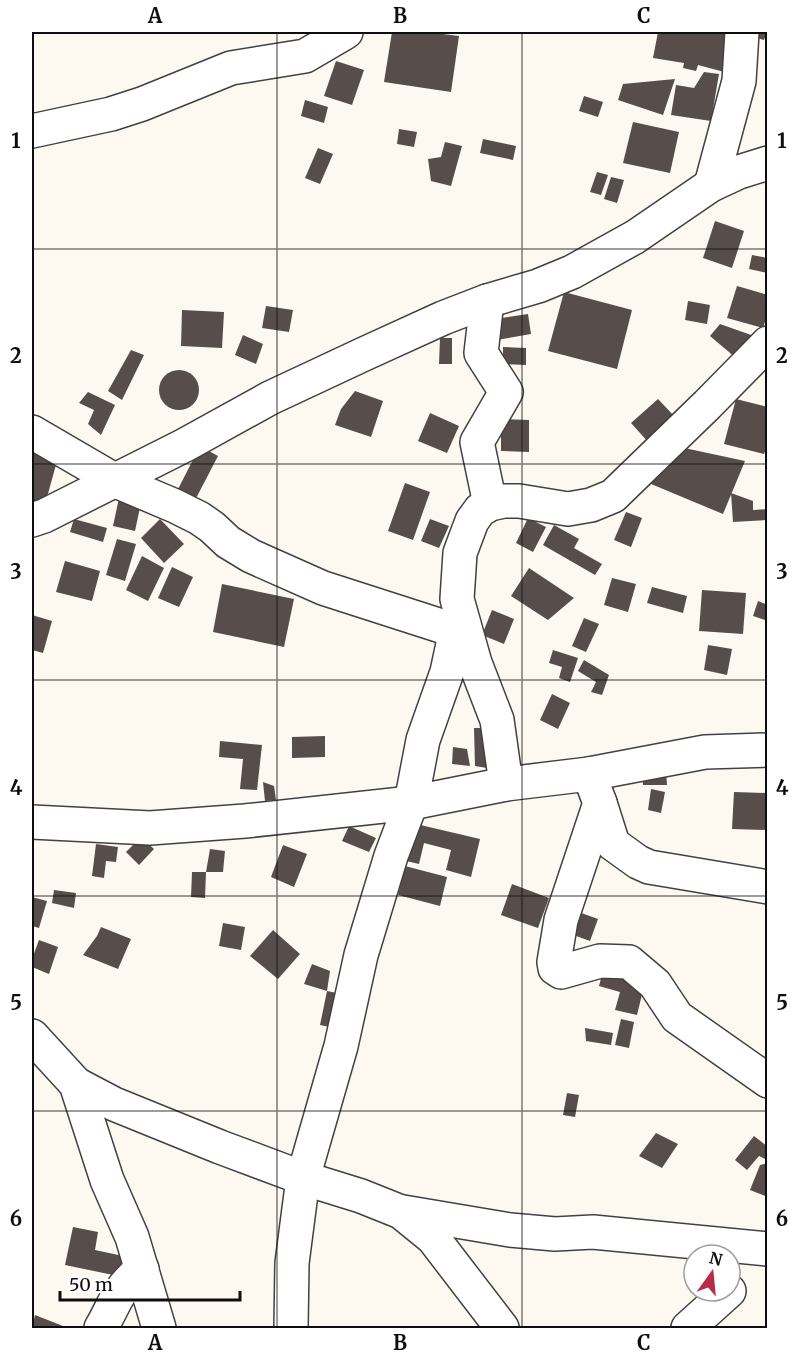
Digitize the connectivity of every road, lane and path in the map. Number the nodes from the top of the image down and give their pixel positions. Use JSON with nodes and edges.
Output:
{"nodes":[{"id":1,"x":346,"y":32,"type":"edge"},
{"id":2,"x":742,"y":32,"type":"edge"},
{"id":3,"x":32,"y":131,"type":"edge"},
{"id":4,"x":768,"y":163,"type":"edge"},
{"id":5,"x":711,"y":185,"type":"junction"},
{"id":6,"x":487,"y":301,"type":"junction"},
{"id":7,"x":768,"y":343,"type":"edge"},
{"id":8,"x":32,"y":432,"type":"edge"},
{"id":9,"x":116,"y":481,"type":"junction"},
{"id":10,"x":490,"y":504,"type":"junction"},
{"id":11,"x":32,"y":520,"type":"edge"},
{"id":12,"x":461,"y":632,"type":"junction"},
{"id":13,"x":768,"y":750,"type":"edge"},
{"id":14,"x":506,"y":784,"type":"junction"},
{"id":15,"x":595,"y":789,"type":"junction"},
{"id":16,"x":411,"y":803,"type":"junction"},
{"id":17,"x":32,"y":822,"type":"edge"},
{"id":18,"x":768,"y":887,"type":"edge"},
{"id":19,"x":32,"y":1036,"type":"edge"},
{"id":20,"x":768,"y":1081,"type":"edge"},
{"id":21,"x":76,"y":1084,"type":"junction"},
{"id":22,"x":303,"y":1178,"type":"junction"},
{"id":23,"x":402,"y":1212,"type":"junction"},
{"id":24,"x":768,"y":1249,"type":"edge"},
{"id":25,"x":768,"y":1256,"type":"edge"},
{"id":26,"x":142,"y":1269,"type":"junction"},
{"id":27,"x":742,"y":1280,"type":"edge"},
{"id":28,"x":717,"y":1303,"type":"edge"},
{"id":29,"x":101,"y":1329,"type":"edge"},
{"id":30,"x":159,"y":1329,"type":"edge"},
{"id":31,"x":291,"y":1329,"type":"edge"},
{"id":32,"x":502,"y":1329,"type":"edge"},
{"id":33,"x":688,"y":1329,"type":"edge"}],
"edges":[{"from":1,"to":3,"type":"street"},
{"from":2,"to":5,"type":"street"},
{"from":4,"to":5,"type":"street"},
{"from":5,"to":6,"type":"street"},
{"from":6,"to":9,"type":"street"},
{"from":6,"to":10,"type":"street"},
{"from":7,"to":10,"type":"street"},
{"from":8,"to":9,"type":"street"},
{"from":9,"to":11,"type":"street"},
{"from":9,"to":12,"type":"street"},
{"from":10,"to":12,"type":"street"},
{"from":12,"to":14,"type":"street"},
{"from":12,"to":16,"type":"street"},
{"from":13,"to":15,"type":"street"},
{"from":14,"to":15,"type":"street"},
{"from":14,"to":16,"type":"street"},
{"from":15,"to":18,"type":"street"},
{"from":15,"to":20,"type":"street"},
{"from":16,"to":17,"type":"street"},
{"from":16,"to":22,"type":"street"},
{"from":19,"to":21,"type":"street"},
{"from":21,"to":22,"type":"street"},
{"from":21,"to":26,"type":"street"},
{"from":22,"to":23,"type":"street"},
{"from":22,"to":31,"type":"street"},
{"from":23,"to":24,"type":"street"},
{"from":23,"to":32,"type":"street"},
{"from":25,"to":27,"type":"street"},
{"from":26,"to":29,"type":"street"},
{"from":26,"to":30,"type":"street"},
{"from":28,"to":33,"type":"street"}]}
